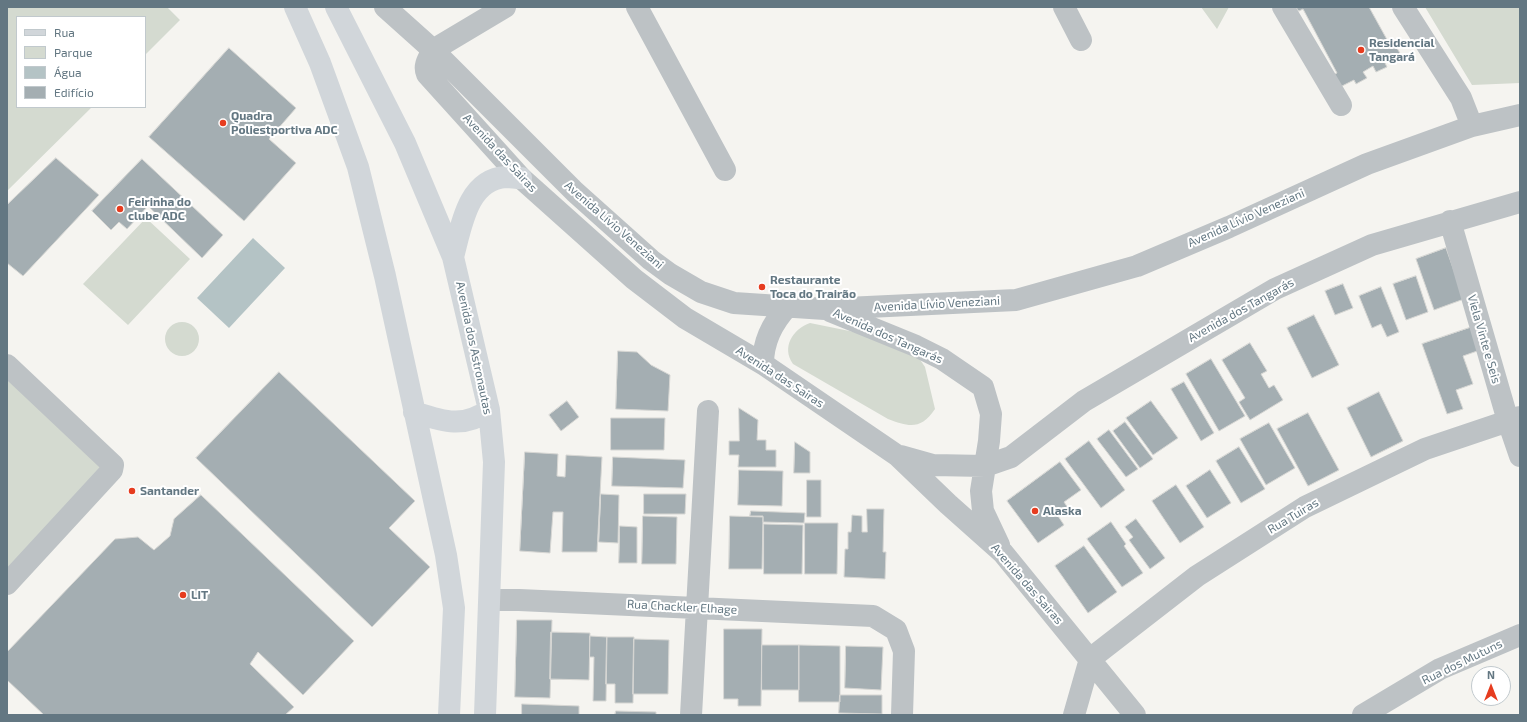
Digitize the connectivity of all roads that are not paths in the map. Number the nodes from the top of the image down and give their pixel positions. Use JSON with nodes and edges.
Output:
{"nodes":[{"id":1,"x":295,"y":7,"type":"edge"},
{"id":2,"x":336,"y":7,"type":"edge"},
{"id":3,"x":385,"y":7,"type":"edge"},
{"id":4,"x":505,"y":7,"type":"edge"},
{"id":5,"x":637,"y":7,"type":"edge"},
{"id":6,"x":1064,"y":7,"type":"edge"},
{"id":7,"x":1283,"y":7,"type":"edge"},
{"id":8,"x":1403,"y":7,"type":"edge"},
{"id":9,"x":1081,"y":40,"type":"dead end"},
{"id":10,"x":433,"y":50,"type":"junction"},
{"id":11,"x":1341,"y":105,"type":"dead end"},
{"id":12,"x":1520,"y":115,"type":"edge"},
{"id":13,"x":1472,"y":126,"type":"junction"},
{"id":14,"x":725,"y":170,"type":"dead end"},
{"id":15,"x":521,"y":178,"type":"junction"},
{"id":16,"x":1520,"y":202,"type":"edge"},
{"id":17,"x":1450,"y":221,"type":"junction"},
{"id":18,"x":453,"y":256,"type":"junction"},
{"id":19,"x":788,"y":306,"type":"junction"},
{"id":20,"x":825,"y":309,"type":"junction"},
{"id":21,"x":763,"y":364,"type":"junction"},
{"id":22,"x":7,"y":365,"type":"edge"},
{"id":23,"x":489,"y":410,"type":"junction"},
{"id":24,"x":708,"y":411,"type":"dead end"},
{"id":25,"x":414,"y":412,"type":"junction"},
{"id":26,"x":1514,"y":419,"type":"edge"},
{"id":27,"x":898,"y":456,"type":"junction"},
{"id":28,"x":1520,"y":456,"type":"edge"},
{"id":29,"x":985,"y":466,"type":"junction"},
{"id":30,"x":1003,"y":553,"type":"junction"},
{"id":31,"x":7,"y":584,"type":"edge"},
{"id":32,"x":490,"y":600,"type":"junction"},
{"id":33,"x":696,"y":608,"type":"junction"},
{"id":34,"x":1520,"y":635,"type":"edge"},
{"id":35,"x":1090,"y":659,"type":"junction"},
{"id":36,"x":449,"y":715,"type":"edge"},
{"id":37,"x":485,"y":715,"type":"edge"},
{"id":38,"x":691,"y":715,"type":"edge"},
{"id":39,"x":902,"y":715,"type":"edge"},
{"id":40,"x":1074,"y":715,"type":"edge"},
{"id":41,"x":1135,"y":715,"type":"edge"},
{"id":42,"x":1363,"y":715,"type":"edge"}],
"edges":[{"from":1,"to":25,"type":"main road"},
{"from":2,"to":18,"type":"main road","name":"Avenida dos Astronautas"},
{"from":3,"to":10,"type":"street","name":"Avenida Lívio Veneziani"},
{"from":4,"to":10,"type":"street"},
{"from":5,"to":14,"type":"street"},
{"from":6,"to":9,"type":"street"},
{"from":7,"to":11,"type":"street"},
{"from":8,"to":13,"type":"street"},
{"from":10,"to":15,"type":"street","name":"Avenida das Sairas"},
{"from":10,"to":19,"type":"street","name":"Avenida Lívio Veneziani"},
{"from":12,"to":13,"type":"street","name":"Avenida Lívio Veneziani"},
{"from":13,"to":20,"type":"street","name":"Avenida Lívio Veneziani"},
{"from":15,"to":18,"type":"main road"},
{"from":15,"to":21,"type":"street","name":"Avenida das Sairas"},
{"from":16,"to":17,"type":"street","name":"Avenida dos Tangarás"},
{"from":17,"to":26,"type":"street","name":"Viela Vinte e Seis"},
{"from":17,"to":29,"type":"street","name":"Avenida dos Tangarás"},
{"from":18,"to":23,"type":"main road","name":"Avenida dos Astronautas"},
{"from":19,"to":20,"type":"street","name":"Avenida Lívio Veneziani"},
{"from":19,"to":21,"type":"street"},
{"from":20,"to":29,"type":"street","name":"Avenida dos Tangarás"},
{"from":21,"to":27,"type":"street","name":"Avenida das Sairas"},
{"from":22,"to":31,"type":"street"},
{"from":23,"to":25,"type":"main road"},
{"from":23,"to":32,"type":"main road","name":"Avenida dos Astronautas"},
{"from":24,"to":33,"type":"street"},
{"from":25,"to":36,"type":"main road"},
{"from":26,"to":28,"type":"street","name":"Viela Vinte e Seis"},
{"from":26,"to":35,"type":"street","name":"Rua Tuiras"},
{"from":27,"to":29,"type":"street","name":"Avenida dos Tangarás"},
{"from":27,"to":30,"type":"street","name":"Avenida das Sairas"},
{"from":29,"to":30,"type":"street","name":"Avenida dos Tangarás"},
{"from":30,"to":35,"type":"street","name":"Avenida das Sairas"},
{"from":32,"to":33,"type":"street","name":"Rua Chackler Elhage"},
{"from":32,"to":37,"type":"main road","name":"Avenida dos Astronautas"},
{"from":33,"to":38,"type":"street"},
{"from":33,"to":39,"type":"street","name":"Rua Chackler Elhage"},
{"from":34,"to":42,"type":"street","name":"Rua dos Mutuns"},
{"from":35,"to":40,"type":"street"},
{"from":35,"to":41,"type":"street","name":"Avenida das Sairas"}]}
